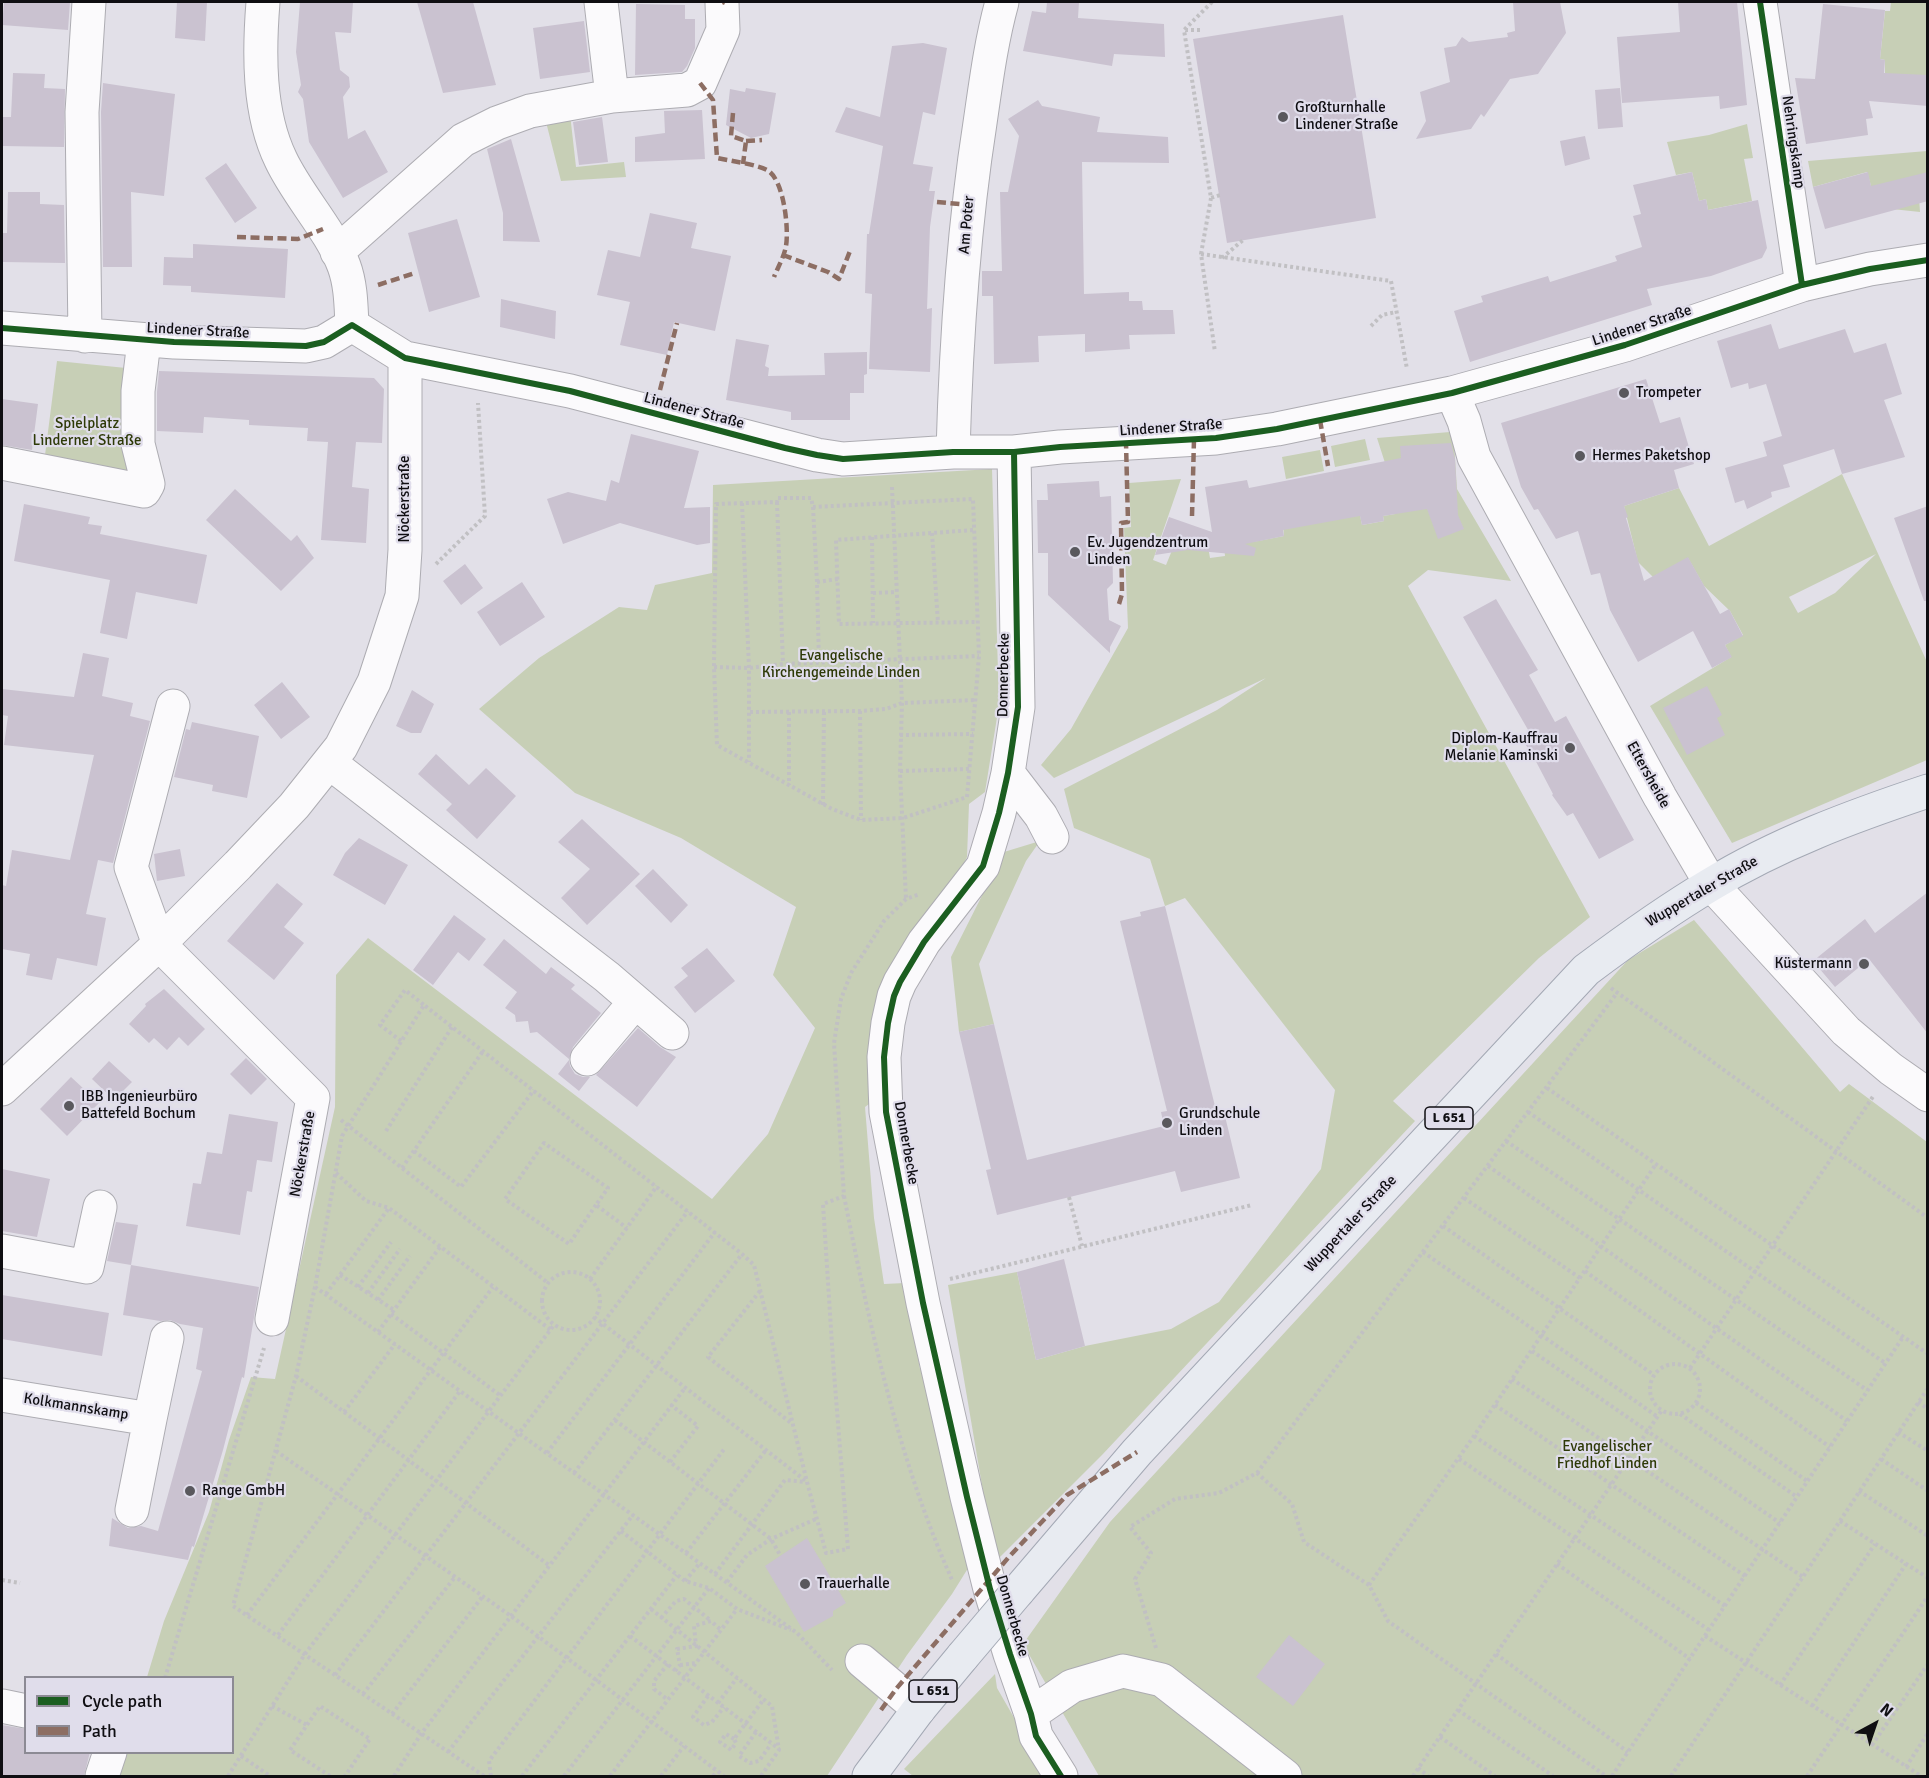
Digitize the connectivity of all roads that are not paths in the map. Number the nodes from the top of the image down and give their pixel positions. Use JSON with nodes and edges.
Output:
{"nodes":[{"id":1,"x":89,"y":2,"type":"edge"},
{"id":2,"x":263,"y":2,"type":"edge"},
{"id":3,"x":601,"y":2,"type":"edge"},
{"id":4,"x":1002,"y":2,"type":"edge"},
{"id":5,"x":1760,"y":2,"type":"edge"},
{"id":6,"x":722,"y":3,"type":"edge"},
{"id":7,"x":612,"y":96,"type":"junction"},
{"id":8,"x":337,"y":252,"type":"junction"},
{"id":9,"x":1928,"y":260,"type":"edge"},
{"id":10,"x":1802,"y":285,"type":"junction"},
{"id":11,"x":352,"y":325,"type":"junction"},
{"id":12,"x":2,"y":328,"type":"edge"},
{"id":13,"x":85,"y":336,"type":"junction"},
{"id":14,"x":144,"y":340,"type":"junction"},
{"id":15,"x":405,"y":358,"type":"junction"},
{"id":16,"x":1452,"y":393,"type":"junction"},
{"id":17,"x":953,"y":452,"type":"junction"},
{"id":18,"x":1014,"y":452,"type":"junction"},
{"id":19,"x":2,"y":463,"type":"edge"},
{"id":20,"x":173,"y":706,"type":"dead end"},
{"id":21,"x":330,"y":762,"type":"junction"},
{"id":22,"x":1008,"y":773,"type":"junction"},
{"id":23,"x":1928,"y":791,"type":"edge"},
{"id":24,"x":1052,"y":837,"type":"dead end"},
{"id":25,"x":1711,"y":884,"type":"junction"},
{"id":26,"x":159,"y":944,"type":"junction"},
{"id":27,"x":635,"y":1002,"type":"junction"},
{"id":28,"x":672,"y":1033,"type":"dead end"},
{"id":29,"x":587,"y":1059,"type":"dead end"},
{"id":30,"x":2,"y":1089,"type":"edge"},
{"id":31,"x":1928,"y":1095,"type":"edge"},
{"id":32,"x":100,"y":1207,"type":"dead end"},
{"id":33,"x":2,"y":1251,"type":"edge"},
{"id":34,"x":273,"y":1319,"type":"road end"},
{"id":35,"x":167,"y":1338,"type":"dead end"},
{"id":36,"x":2,"y":1395,"type":"edge"},
{"id":37,"x":150,"y":1419,"type":"junction"},
{"id":38,"x":132,"y":1510,"type":"dead end"},
{"id":39,"x":849,"y":1668,"type":"road end"},
{"id":40,"x":2,"y":1706,"type":"edge"},
{"id":41,"x":919,"y":1708,"type":"junction"},
{"id":42,"x":24,"y":1711,"type":"edge"},
{"id":43,"x":1031,"y":1714,"type":"junction"},
{"id":44,"x":109,"y":1754,"type":"edge"},
{"id":45,"x":1271,"y":1772,"type":"edge"},
{"id":46,"x":102,"y":1776,"type":"edge"},
{"id":47,"x":868,"y":1776,"type":"edge"},
{"id":48,"x":1061,"y":1776,"type":"edge"}],
"edges":[{"from":1,"to":13,"type":"street"},
{"from":2,"to":8,"type":"street"},
{"from":3,"to":7,"type":"street"},
{"from":4,"to":17,"type":"street","name":"Am Poter"},
{"from":5,"to":10,"type":"street","name":"Nehringskamp"},
{"from":6,"to":7,"type":"street"},
{"from":7,"to":8,"type":"street"},
{"from":8,"to":11,"type":"street"},
{"from":9,"to":10,"type":"street","name":"Lindener Straße"},
{"from":10,"to":16,"type":"street","name":"Lindener Straße"},
{"from":11,"to":14,"type":"street","name":"Lindener Straße"},
{"from":11,"to":15,"type":"street"},
{"from":12,"to":13,"type":"street","name":"Lindener Straße"},
{"from":13,"to":14,"type":"street","name":"Lindener Straße"},
{"from":14,"to":19,"type":"street","name":"Lindener Straße"},
{"from":15,"to":17,"type":"street","name":"Lindener Straße"},
{"from":15,"to":21,"type":"street","name":"Nöckerstraße"},
{"from":16,"to":18,"type":"street","name":"Lindener Straße"},
{"from":16,"to":25,"type":"street","name":"Ettersheide"},
{"from":17,"to":18,"type":"street","name":"Lindener Straße"},
{"from":18,"to":22,"type":"street","name":"Donnerbecke"},
{"from":20,"to":26,"type":"street"},
{"from":21,"to":26,"type":"street","name":"Nöckerstraße"},
{"from":21,"to":27,"type":"street"},
{"from":22,"to":24,"type":"street"},
{"from":22,"to":43,"type":"street","name":"Donnerbecke"},
{"from":23,"to":25,"type":"main road","name":"Wuppertaler Straße","number":"L 651"},
{"from":25,"to":31,"type":"street","name":"Ettersheide"},
{"from":25,"to":41,"type":"main road","name":"Wuppertaler Straße","number":"L 651","bridge":true},
{"from":26,"to":30,"type":"street","name":"Nöckerstraße"},
{"from":26,"to":34,"type":"street","name":"Nöckerstraße"},
{"from":27,"to":28,"type":"street"},
{"from":27,"to":29,"type":"street"},
{"from":32,"to":33,"type":"street"},
{"from":35,"to":37,"type":"street","name":"Kolkmannskamp"},
{"from":36,"to":37,"type":"street","name":"Kolkmannskamp"},
{"from":37,"to":38,"type":"street","name":"Kolkmannskamp"},
{"from":39,"to":41,"type":"street"},
{"from":40,"to":42,"type":"street"},
{"from":41,"to":47,"type":"main road","name":"Wuppertaler Straße","number":"L 651"},
{"from":43,"to":45,"type":"street"},
{"from":43,"to":48,"type":"street","name":"Donnerbecke"},
{"from":44,"to":46,"type":"street"}]}
